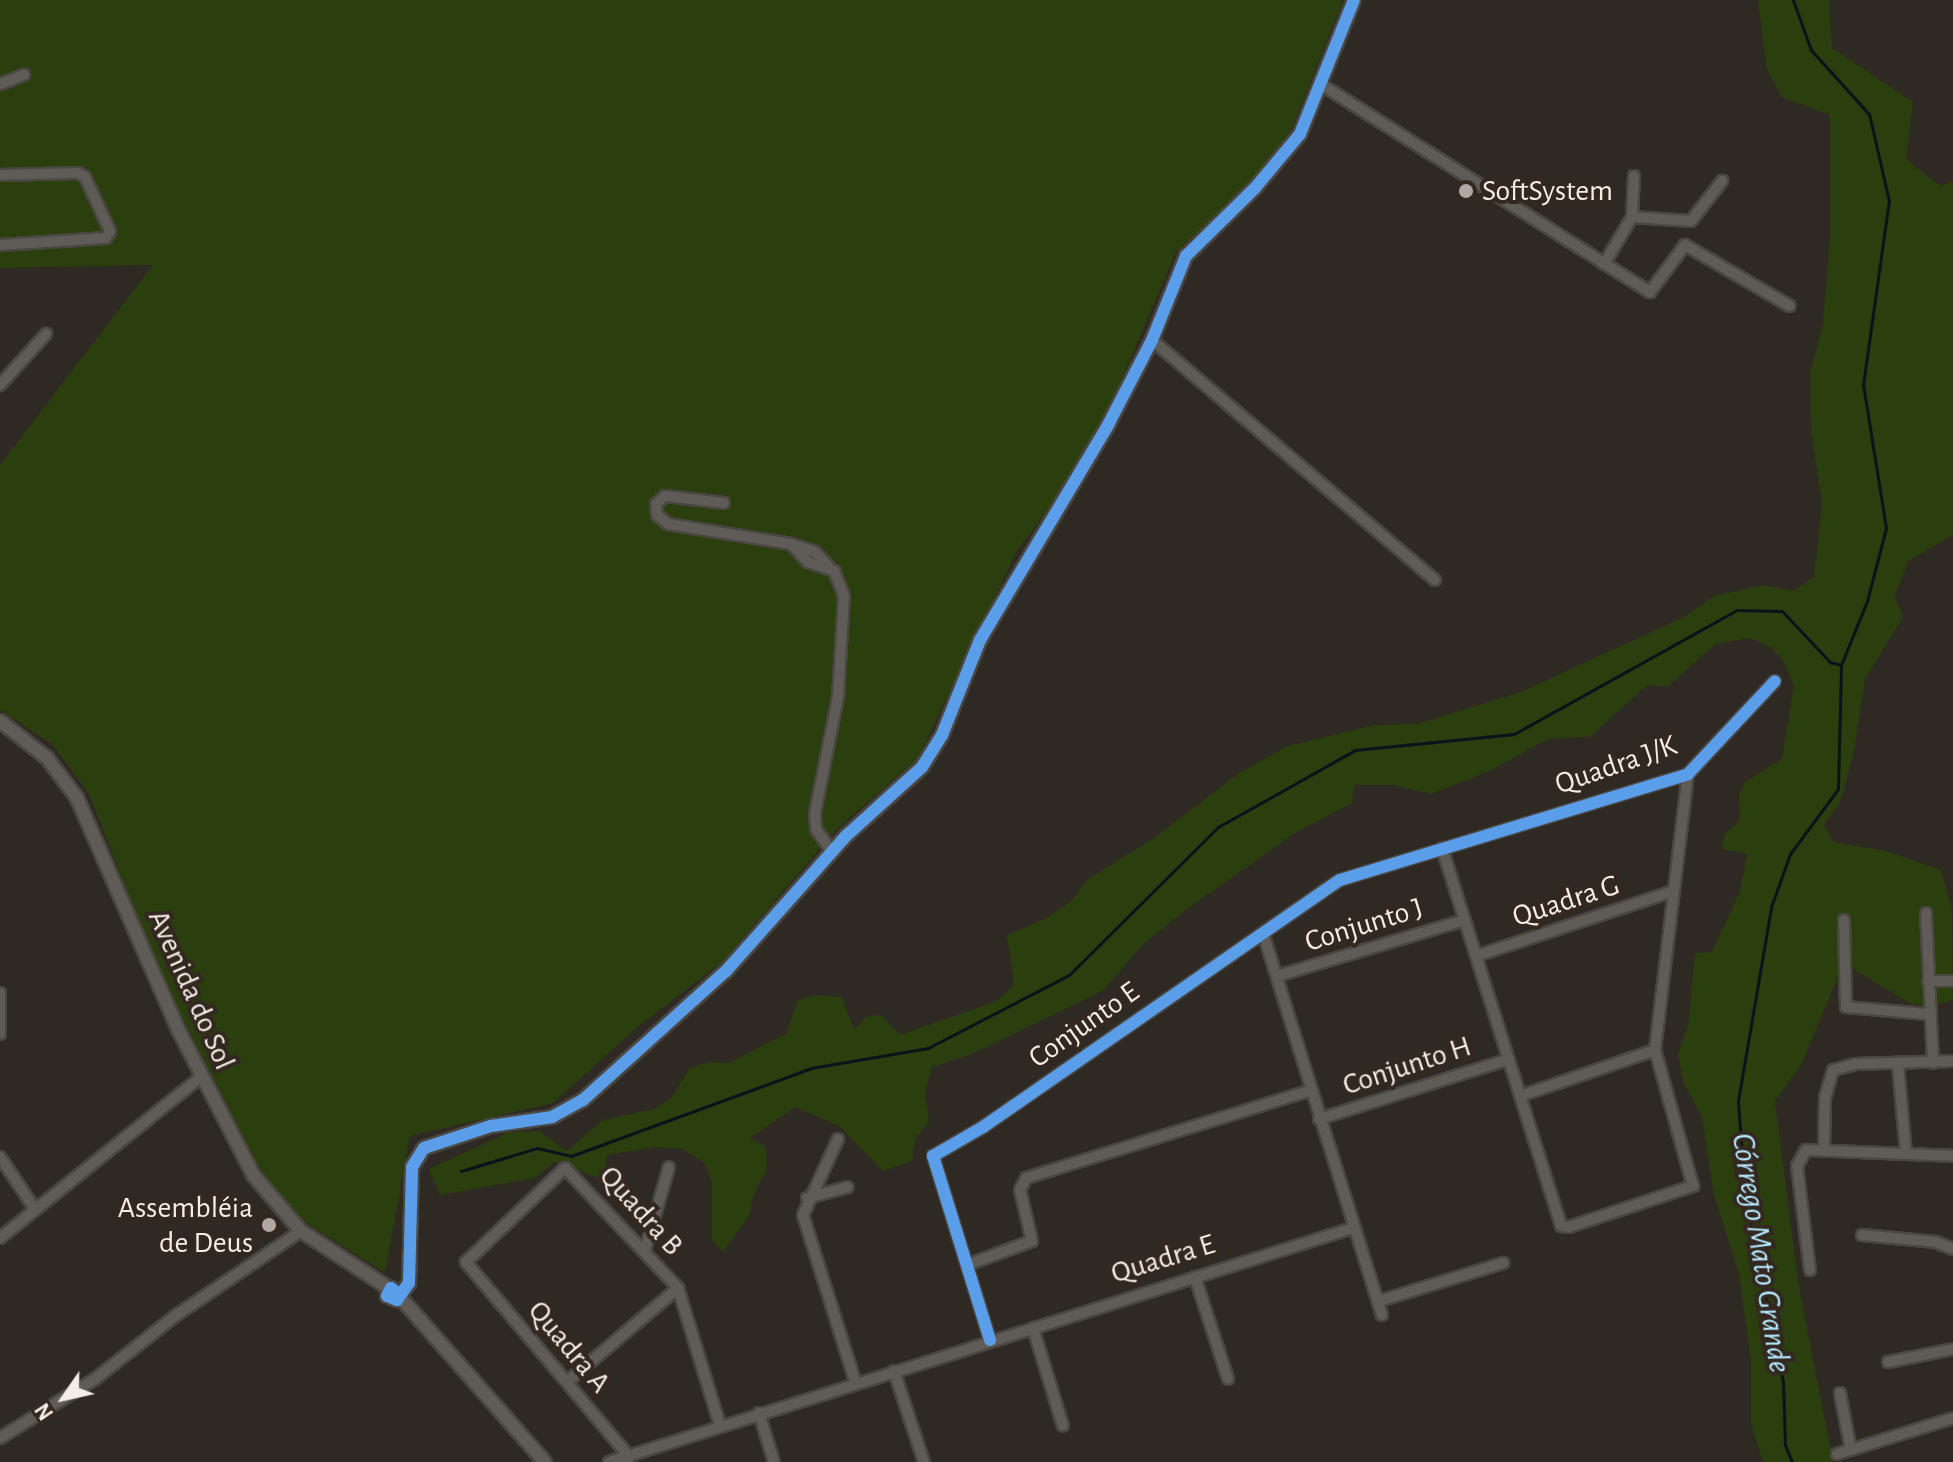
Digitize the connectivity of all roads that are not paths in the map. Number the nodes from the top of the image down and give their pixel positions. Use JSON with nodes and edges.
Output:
{"nodes":[{"id":1,"x":1354,"y":0,"type":"edge"},
{"id":2,"x":24,"y":75,"type":"dead end"},
{"id":3,"x":0,"y":84,"type":"edge"},
{"id":4,"x":1322,"y":85,"type":"junction"},
{"id":5,"x":0,"y":175,"type":"edge"},
{"id":6,"x":1634,"y":176,"type":"dead end"},
{"id":7,"x":1722,"y":181,"type":"dead end"},
{"id":8,"x":1632,"y":217,"type":"junction"},
{"id":9,"x":0,"y":245,"type":"edge"},
{"id":10,"x":1604,"y":264,"type":"junction"},
{"id":11,"x":1790,"y":306,"type":"dead end"},
{"id":12,"x":46,"y":334,"type":"dead end"},
{"id":13,"x":1152,"y":340,"type":"junction"},
{"id":14,"x":0,"y":385,"type":"edge"},
{"id":15,"x":724,"y":503,"type":"dead end"},
{"id":16,"x":1435,"y":580,"type":"dead end"},
{"id":17,"x":1775,"y":681,"type":"dead end"},
{"id":18,"x":0,"y":721,"type":"edge"},
{"id":19,"x":1688,"y":774,"type":"junction"},
{"id":20,"x":1442,"y":848,"type":"junction"},
{"id":21,"x":832,"y":852,"type":"junction"},
{"id":22,"x":1671,"y":892,"type":"junction"},
{"id":23,"x":1926,"y":913,"type":"dead end"},
{"id":24,"x":1465,"y":920,"type":"junction"},
{"id":25,"x":1844,"y":920,"type":"dead end"},
{"id":26,"x":1263,"y":933,"type":"junction"},
{"id":27,"x":1476,"y":956,"type":"junction"},
{"id":28,"x":1277,"y":976,"type":"junction"},
{"id":29,"x":1928,"y":981,"type":"junction"},
{"id":30,"x":1953,"y":981,"type":"edge"},
{"id":31,"x":0,"y":993,"type":"edge"},
{"id":32,"x":1927,"y":1014,"type":"junction"},
{"id":33,"x":0,"y":1034,"type":"edge"},
{"id":34,"x":1655,"y":1050,"type":"junction"},
{"id":35,"x":1509,"y":1059,"type":"junction"},
{"id":36,"x":1953,"y":1061,"type":"edge"},
{"id":37,"x":1933,"y":1063,"type":"junction"},
{"id":38,"x":1898,"y":1065,"type":"junction"},
{"id":39,"x":201,"y":1077,"type":"junction"},
{"id":40,"x":1312,"y":1090,"type":"junction"},
{"id":41,"x":1520,"y":1096,"type":"junction"},
{"id":42,"x":1319,"y":1119,"type":"junction"},
{"id":43,"x":838,"y":1139,"type":"dead end"},
{"id":44,"x":1824,"y":1149,"type":"junction"},
{"id":45,"x":1906,"y":1153,"type":"junction"},
{"id":46,"x":1953,"y":1156,"type":"edge"},
{"id":47,"x":0,"y":1157,"type":"edge"},
{"id":48,"x":669,"y":1167,"type":"dead end"},
{"id":49,"x":848,"y":1187,"type":"dead end"},
{"id":50,"x":807,"y":1198,"type":"junction"},
{"id":51,"x":35,"y":1209,"type":"junction"},
{"id":52,"x":1353,"y":1228,"type":"junction"},
{"id":53,"x":301,"y":1231,"type":"junction"},
{"id":54,"x":1862,"y":1235,"type":"dead end"},
{"id":55,"x":0,"y":1238,"type":"edge"},
{"id":56,"x":1953,"y":1249,"type":"edge"},
{"id":57,"x":645,"y":1250,"type":"junction"},
{"id":58,"x":1503,"y":1263,"type":"dead end"},
{"id":59,"x":967,"y":1265,"type":"junction"},
{"id":60,"x":468,"y":1267,"type":"joint"},
{"id":61,"x":1810,"y":1270,"type":"dead end"},
{"id":62,"x":1195,"y":1277,"type":"junction"},
{"id":63,"x":678,"y":1288,"type":"junction"},
{"id":64,"x":393,"y":1294,"type":"junction"},
{"id":65,"x":1379,"y":1301,"type":"junction"},
{"id":66,"x":1382,"y":1315,"type":"dead end"},
{"id":67,"x":1033,"y":1328,"type":"junction"},
{"id":68,"x":990,"y":1340,"type":"junction"},
{"id":69,"x":1953,"y":1349,"type":"edge"},
{"id":70,"x":1888,"y":1362,"type":"dead end"},
{"id":71,"x":894,"y":1371,"type":"junction"},
{"id":72,"x":1228,"y":1379,"type":"dead end"},
{"id":73,"x":568,"y":1381,"type":"junction"},
{"id":74,"x":855,"y":1381,"type":"junction"},
{"id":75,"x":1840,"y":1393,"type":"dead end"},
{"id":76,"x":759,"y":1413,"type":"junction"},
{"id":77,"x":1953,"y":1418,"type":"edge"},
{"id":78,"x":720,"y":1425,"type":"junction"},
{"id":79,"x":1063,"y":1426,"type":"dead end"},
{"id":80,"x":0,"y":1438,"type":"edge"},
{"id":81,"x":1851,"y":1450,"type":"junction"},
{"id":82,"x":1837,"y":1454,"type":"dead end"},
{"id":83,"x":628,"y":1458,"type":"edge"},
{"id":84,"x":545,"y":1462,"type":"edge"},
{"id":85,"x":609,"y":1462,"type":"edge"},
{"id":86,"x":774,"y":1462,"type":"edge"},
{"id":87,"x":924,"y":1462,"type":"edge"}],
"edges":[{"from":1,"to":4,"type":"street"},
{"from":2,"to":3,"type":"street"},
{"from":4,"to":10,"type":"street"},
{"from":4,"to":13,"type":"street"},
{"from":5,"to":9,"type":"street"},
{"from":6,"to":8,"type":"street"},
{"from":7,"to":8,"type":"street"},
{"from":8,"to":10,"type":"street"},
{"from":10,"to":11,"type":"street"},
{"from":12,"to":14,"type":"street"},
{"from":13,"to":16,"type":"street"},
{"from":13,"to":21,"type":"street"},
{"from":15,"to":21,"type":"street"},
{"from":17,"to":19,"type":"street","name":"Quadra J/K"},
{"from":18,"to":39,"type":"street","name":"Avenida do Sol"},
{"from":19,"to":20,"type":"street","name":"Quadra J/K"},
{"from":19,"to":22,"type":"street"},
{"from":20,"to":24,"type":"street"},
{"from":20,"to":26,"type":"street","name":"Quadra J/K"},
{"from":21,"to":64,"type":"street"},
{"from":22,"to":27,"type":"street","name":"Quadra G"},
{"from":22,"to":34,"type":"street"},
{"from":23,"to":29,"type":"street"},
{"from":24,"to":27,"type":"street"},
{"from":24,"to":28,"type":"street","name":"Conjunto J"},
{"from":25,"to":32,"type":"street"},
{"from":26,"to":28,"type":"street"},
{"from":26,"to":59,"type":"street","name":"Conjunto E"},
{"from":27,"to":35,"type":"street"},
{"from":28,"to":40,"type":"street"},
{"from":29,"to":30,"type":"street"},
{"from":29,"to":32,"type":"street"},
{"from":31,"to":33,"type":"street"},
{"from":32,"to":37,"type":"street"},
{"from":34,"to":41,"type":"street"},
{"from":34,"to":41,"type":"street"},
{"from":35,"to":41,"type":"street"},
{"from":35,"to":42,"type":"street","name":"Conjunto H"},
{"from":36,"to":37,"type":"street"},
{"from":37,"to":38,"type":"street"},
{"from":38,"to":44,"type":"street"},
{"from":38,"to":45,"type":"street"},
{"from":39,"to":51,"type":"street"},
{"from":39,"to":53,"type":"street","name":"Avenida do Sol"},
{"from":40,"to":42,"type":"street"},
{"from":40,"to":59,"type":"street"},
{"from":42,"to":52,"type":"street"},
{"from":43,"to":50,"type":"street"},
{"from":44,"to":45,"type":"street"},
{"from":44,"to":61,"type":"street"},
{"from":45,"to":46,"type":"street"},
{"from":47,"to":51,"type":"street"},
{"from":48,"to":57,"type":"street"},
{"from":49,"to":50,"type":"street"},
{"from":50,"to":74,"type":"street"},
{"from":51,"to":55,"type":"street"},
{"from":52,"to":62,"type":"street","name":"Quadra E"},
{"from":52,"to":65,"type":"street"},
{"from":53,"to":64,"type":"street","name":"Avenida do Sol"},
{"from":53,"to":80,"type":"street"},
{"from":54,"to":56,"type":"street"},
{"from":57,"to":60,"type":"street","name":"Quadra B"},
{"from":57,"to":63,"type":"street","name":"Quadra B"},
{"from":58,"to":65,"type":"street"},
{"from":59,"to":68,"type":"street"},
{"from":60,"to":73,"type":"street","name":"Quadra A"},
{"from":62,"to":67,"type":"street","name":"Quadra E"},
{"from":62,"to":72,"type":"street"},
{"from":63,"to":73,"type":"street","name":"Quadra B"},
{"from":63,"to":78,"type":"street","name":"Quadra B"},
{"from":64,"to":84,"type":"street","name":"Avenida do Sol"},
{"from":65,"to":66,"type":"street"},
{"from":67,"to":68,"type":"street","name":"Quadra E"},
{"from":67,"to":79,"type":"street"},
{"from":68,"to":71,"type":"street","name":"Quadra E"},
{"from":69,"to":70,"type":"street"},
{"from":71,"to":74,"type":"street","name":"Quadra E"},
{"from":71,"to":87,"type":"street"},
{"from":73,"to":83,"type":"street","name":"Quadra A"},
{"from":74,"to":76,"type":"street","name":"Quadra E"},
{"from":75,"to":81,"type":"street"},
{"from":76,"to":78,"type":"street","name":"Quadra E"},
{"from":76,"to":86,"type":"street"},
{"from":77,"to":81,"type":"street"},
{"from":78,"to":83,"type":"street","name":"Quadra E"},
{"from":81,"to":82,"type":"street"},
{"from":83,"to":85,"type":"street","name":"Quadra E"}]}
